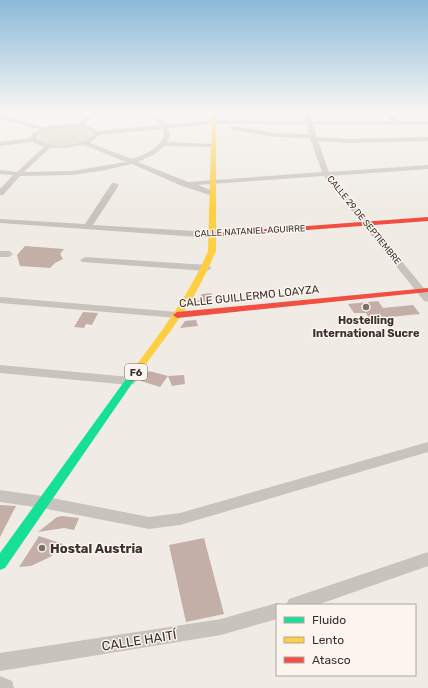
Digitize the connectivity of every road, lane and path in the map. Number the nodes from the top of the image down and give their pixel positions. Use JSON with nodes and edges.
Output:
{"nodes":[{"id":1,"x":37,"y":143,"type":"edge"},
{"id":2,"x":85,"y":143,"type":"joint"},
{"id":3,"x":315,"y":143,"type":"edge"},
{"id":4,"x":164,"y":144,"type":"joint"},
{"id":5,"x":49,"y":146,"type":"junction"},
{"id":6,"x":214,"y":146,"type":"joint"},
{"id":7,"x":132,"y":163,"type":"junction"},
{"id":8,"x":428,"y":167,"type":"edge"},
{"id":9,"x":0,"y":172,"type":"edge"},
{"id":10,"x":18,"y":174,"type":"junction"},
{"id":11,"x":326,"y":174,"type":"junction"},
{"id":12,"x":214,"y":182,"type":"junction"},
{"id":13,"x":185,"y":184,"type":"junction"},
{"id":14,"x":115,"y":185,"type":"dead end"},
{"id":15,"x":0,"y":193,"type":"edge"},
{"id":16,"x":213,"y":194,"type":"junction"},
{"id":17,"x":428,"y":219,"type":"edge"},
{"id":18,"x":0,"y":221,"type":"edge"},
{"id":19,"x":367,"y":224,"type":"junction"},
{"id":20,"x":88,"y":226,"type":"junction"},
{"id":21,"x":212,"y":235,"type":"junction"},
{"id":22,"x":85,"y":260,"type":"dead end"},
{"id":23,"x":206,"y":268,"type":"junction"},
{"id":24,"x":425,"y":291,"type":"edge"},
{"id":25,"x":428,"y":299,"type":"edge"},
{"id":26,"x":0,"y":300,"type":"edge"},
{"id":27,"x":177,"y":315,"type":"junction"},
{"id":28,"x":0,"y":369,"type":"edge"},
{"id":29,"x":130,"y":381,"type":"junction"},
{"id":30,"x":428,"y":447,"type":"edge"},
{"id":31,"x":0,"y":496,"type":"edge"},
{"id":32,"x":42,"y":502,"type":"junction"},
{"id":33,"x":428,"y":559,"type":"edge"},
{"id":34,"x":0,"y":564,"type":"edge"},
{"id":35,"x":298,"y":604,"type":"edge"},
{"id":36,"x":276,"y":611,"type":"edge"},
{"id":37,"x":0,"y":662,"type":"edge"},
{"id":38,"x":0,"y":685,"type":"edge"},
{"id":39,"x":5,"y":688,"type":"edge"}],
"edges":[{"from":1,"to":5,"type":"street"},
{"from":2,"to":5,"type":"street"},
{"from":2,"to":7,"type":"street"},
{"from":3,"to":11,"type":"street","name":"CALLE 29 DE SEPTIEMBRE"},
{"from":4,"to":6,"type":"street"},
{"from":4,"to":7,"type":"street"},
{"from":5,"to":10,"type":"street"},
{"from":6,"to":12,"type":"main road","number":"F6"},
{"from":7,"to":10,"type":"street"},
{"from":7,"to":13,"type":"street"},
{"from":8,"to":11,"type":"street"},
{"from":9,"to":10,"type":"street"},
{"from":10,"to":15,"type":"street"},
{"from":11,"to":12,"type":"street"},
{"from":11,"to":19,"type":"street","name":"CALLE 29 DE SEPTIEMBRE"},
{"from":12,"to":13,"type":"street"},
{"from":12,"to":16,"type":"main road","number":"F6"},
{"from":13,"to":16,"type":"street"},
{"from":14,"to":20,"type":"street"},
{"from":16,"to":21,"type":"main road","number":"F6"},
{"from":17,"to":19,"type":"main road","name":"CALLE NATANIEL AGUIRRE"},
{"from":18,"to":20,"type":"street","name":"CALLE NATANIEL AGUIRRE"},
{"from":19,"to":21,"type":"main road","name":"CALLE NATANIEL AGUIRRE"},
{"from":19,"to":24,"type":"street","name":"CALLE 29 DE SEPTIEMBRE"},
{"from":20,"to":21,"type":"street","name":"CALLE NATANIEL AGUIRRE"},
{"from":21,"to":23,"type":"main road","number":"F6"},
{"from":22,"to":23,"type":"street"},
{"from":23,"to":27,"type":"main road","number":"F6"},
{"from":24,"to":25,"type":"street","name":"CALLE 29 DE SEPTIEMBRE"},
{"from":24,"to":27,"type":"main road","name":"CALLE GUILLERMO LOAYZA"},
{"from":26,"to":27,"type":"street","name":"CALLE GUILLERMO LOAYZA"},
{"from":27,"to":29,"type":"main road","number":"F6"},
{"from":28,"to":29,"type":"street"},
{"from":29,"to":32,"type":"main road","number":"F6"},
{"from":30,"to":32,"type":"street"},
{"from":31,"to":32,"type":"street"},
{"from":32,"to":34,"type":"main road","number":"F6"},
{"from":33,"to":35,"type":"street"},
{"from":36,"to":37,"type":"street","name":"CALLE HAITÍ"},
{"from":38,"to":39,"type":"street"}]}
